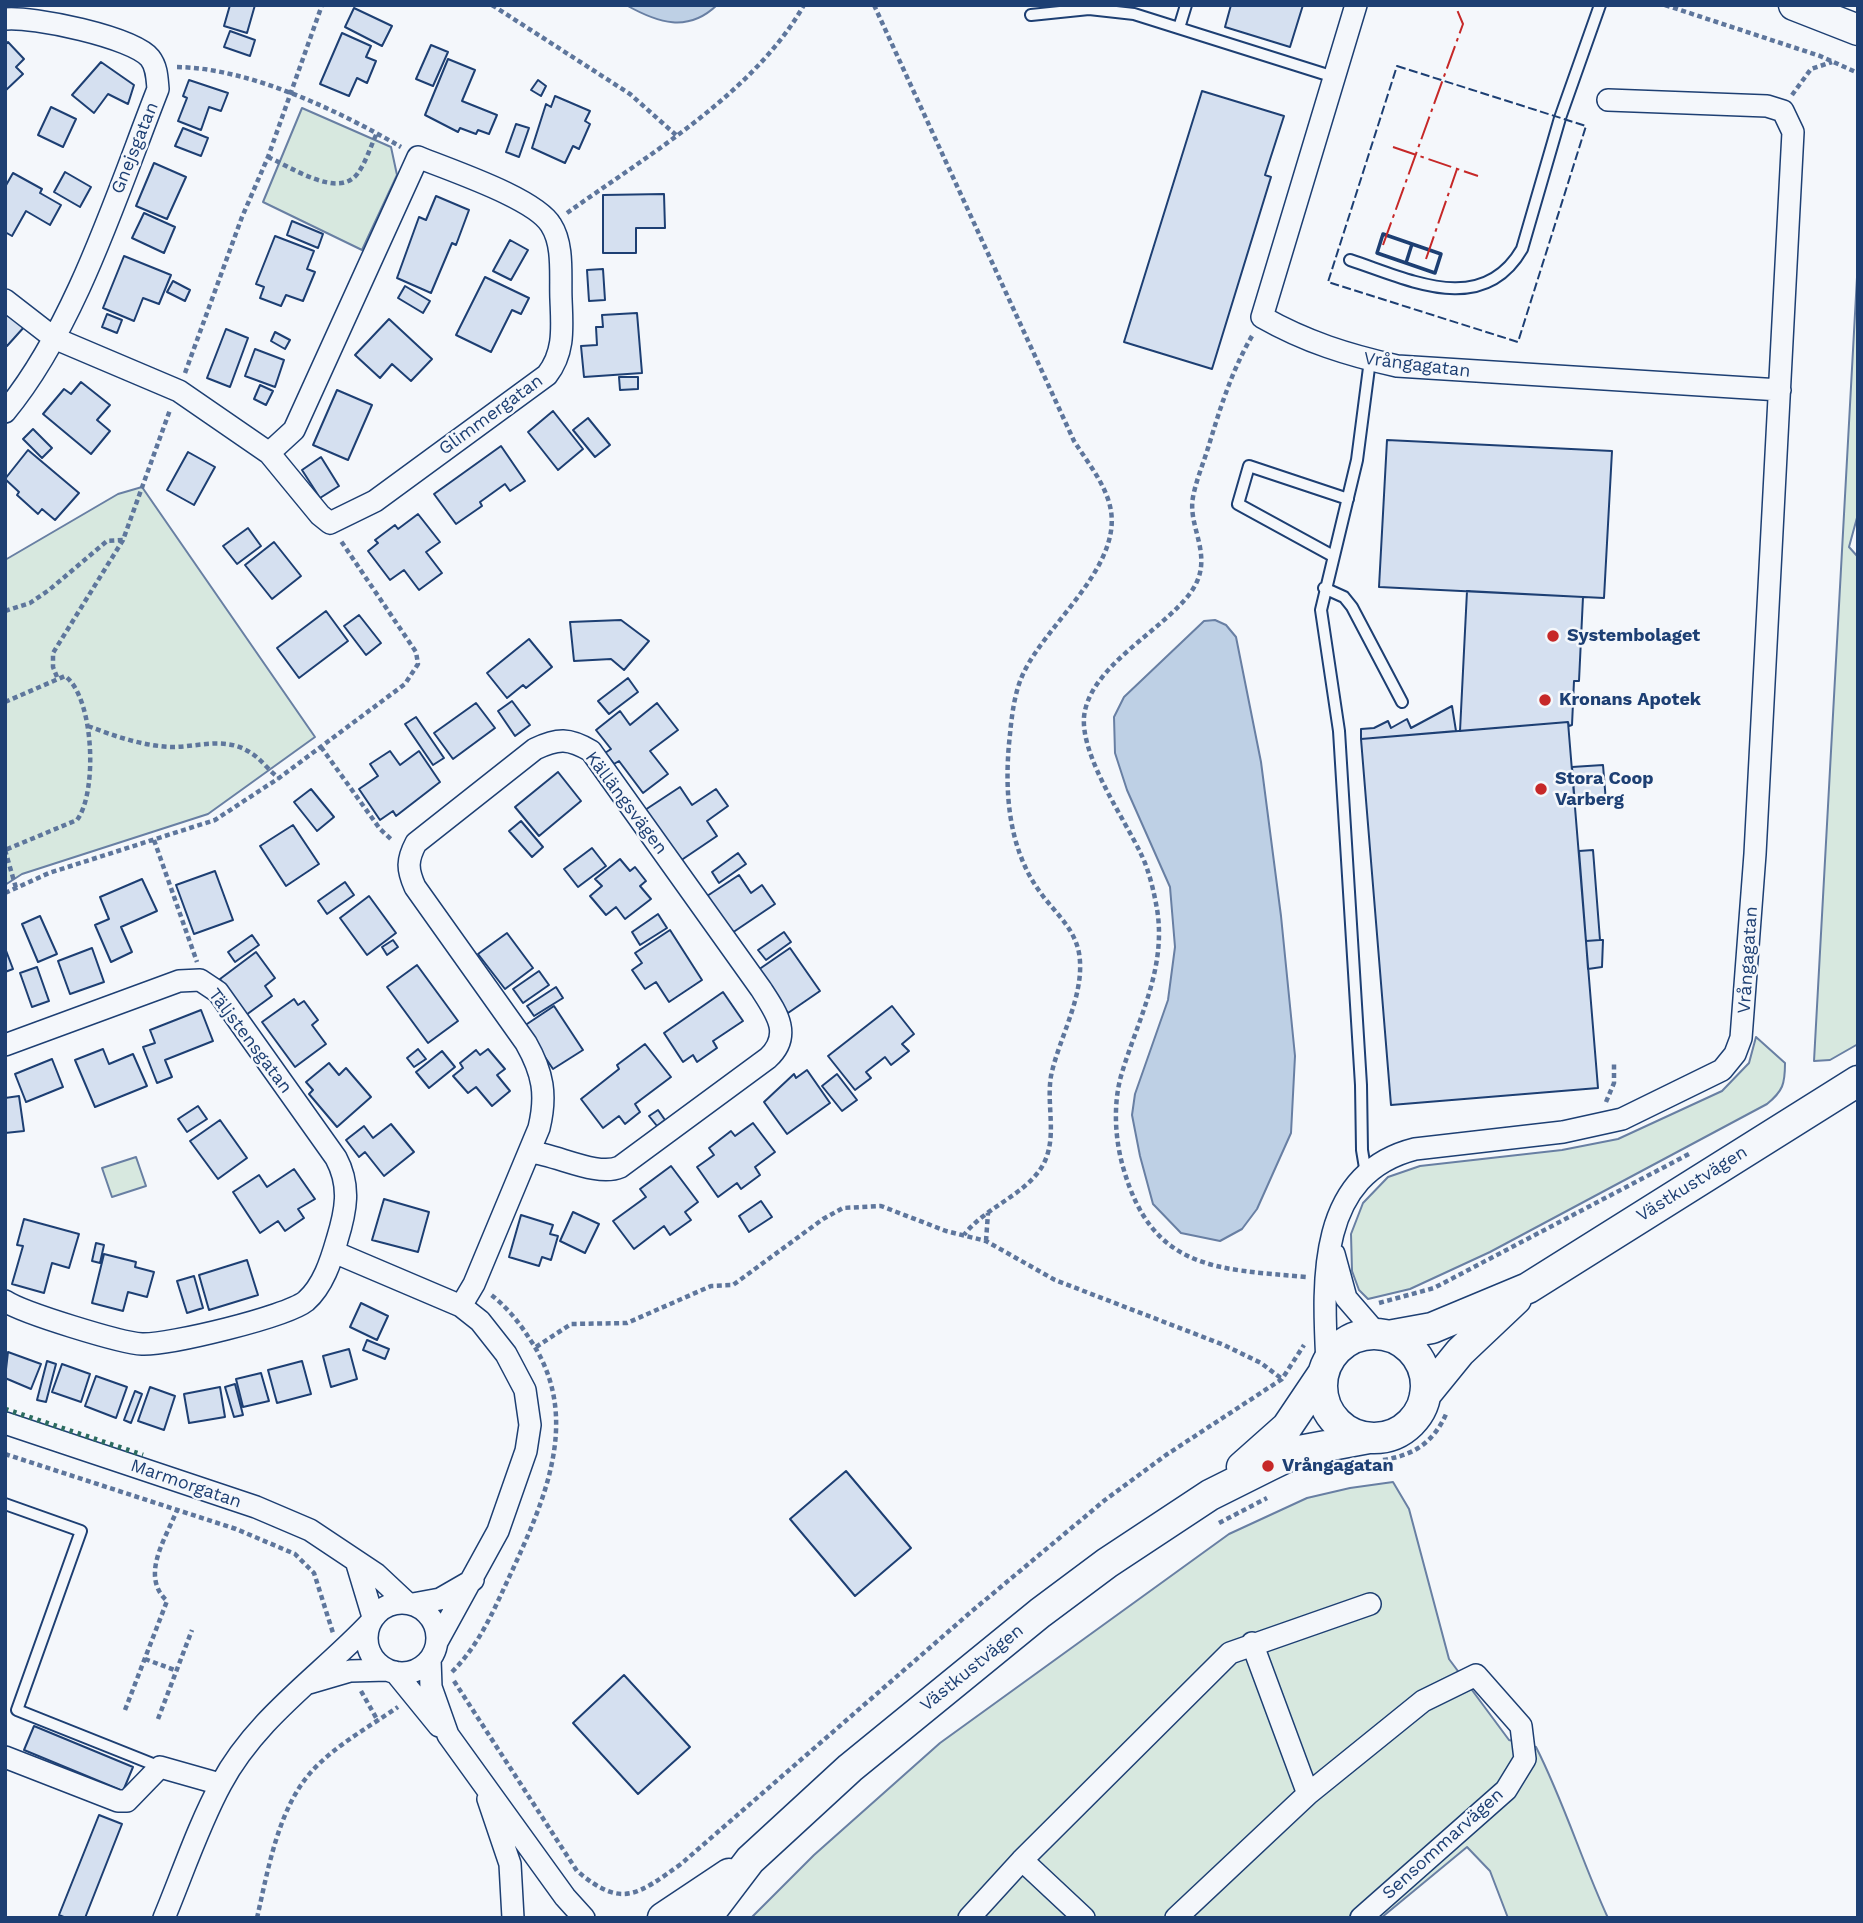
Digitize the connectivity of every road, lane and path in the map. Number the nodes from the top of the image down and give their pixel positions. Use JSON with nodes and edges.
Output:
{"nodes":[{"id":1,"x":322,"y":5,"type":"edge"},
{"id":2,"x":492,"y":5,"type":"edge"},
{"id":3,"x":804,"y":5,"type":"edge"},
{"id":4,"x":874,"y":5,"type":"edge"},
{"id":5,"x":1186,"y":5,"type":"edge"},
{"id":6,"x":1356,"y":5,"type":"edge"},
{"id":7,"x":1600,"y":5,"type":"edge"},
{"id":8,"x":1665,"y":5,"type":"edge"},
{"id":9,"x":1794,"y":5,"type":"edge"},
{"id":10,"x":1031,"y":15,"type":"dead end"},
{"id":11,"x":5,"y":19,"type":"edge"},
{"id":12,"x":1179,"y":28,"type":"junction"},
{"id":13,"x":1858,"y":30,"type":"edge"},
{"id":14,"x":1832,"y":62,"type":"junction"},
{"id":15,"x":155,"y":67,"type":"junction"},
{"id":16,"x":1858,"y":73,"type":"edge"},
{"id":17,"x":1334,"y":77,"type":"junction"},
{"id":18,"x":290,"y":94,"type":"junction"},
{"id":19,"x":1608,"y":100,"type":"dead end"},
{"id":20,"x":1783,"y":111,"type":"junction"},
{"id":21,"x":377,"y":133,"type":"junction"},
{"id":22,"x":676,"y":135,"type":"junction"},
{"id":23,"x":268,"y":158,"type":"junction"},
{"id":24,"x":418,"y":158,"type":"junction"},
{"id":25,"x":551,"y":225,"type":"junction"},
{"id":26,"x":1350,"y":260,"type":"dead end"},
{"id":27,"x":5,"y":300,"type":"edge"},
{"id":28,"x":1262,"y":317,"type":"junction"},
{"id":29,"x":54,"y":338,"type":"junction"},
{"id":30,"x":1370,"y":360,"type":"junction"},
{"id":31,"x":1780,"y":390,"type":"junction"},
{"id":32,"x":179,"y":391,"type":"junction"},
{"id":33,"x":5,"y":412,"type":"edge"},
{"id":34,"x":270,"y":453,"type":"junction"},
{"id":35,"x":1348,"y":499,"type":"junction"},
{"id":36,"x":330,"y":523,"type":"junction"},
{"id":37,"x":123,"y":540,"type":"junction"},
{"id":38,"x":1333,"y":556,"type":"junction"},
{"id":39,"x":1324,"y":588,"type":"junction"},
{"id":40,"x":5,"y":611,"type":"edge"},
{"id":41,"x":57,"y":677,"type":"junction"},
{"id":42,"x":5,"y":702,"type":"edge"},
{"id":43,"x":1402,"y":702,"type":"dead end"},
{"id":44,"x":88,"y":726,"type":"junction"},
{"id":45,"x":321,"y":747,"type":"junction"},
{"id":46,"x":279,"y":778,"type":"junction"},
{"id":47,"x":154,"y":840,"type":"junction"},
{"id":48,"x":5,"y":850,"type":"edge"},
{"id":49,"x":409,"y":856,"type":"junction"},
{"id":50,"x":16,"y":888,"type":"junction"},
{"id":51,"x":5,"y":893,"type":"edge"},
{"id":52,"x":200,"y":980,"type":"junction"},
{"id":53,"x":5,"y":1045,"type":"edge"},
{"id":54,"x":1858,"y":1082,"type":"edge"},
{"id":55,"x":1697,"y":1149,"type":"dead end"},
{"id":56,"x":530,"y":1152,"type":"junction"},
{"id":57,"x":1366,"y":1174,"type":"junction"},
{"id":58,"x":988,"y":1212,"type":"junction"},
{"id":59,"x":964,"y":1235,"type":"junction"},
{"id":60,"x":986,"y":1241,"type":"junction"},
{"id":61,"x":1332,"y":1242,"type":"junction"},
{"id":62,"x":334,"y":1252,"type":"junction"},
{"id":63,"x":1307,"y":1277,"type":"dead end"},
{"id":64,"x":1528,"y":1288,"type":"junction"},
{"id":65,"x":5,"y":1301,"type":"edge"},
{"id":66,"x":461,"y":1306,"type":"junction"},
{"id":67,"x":1356,"y":1312,"type":"junction"},
{"id":68,"x":1326,"y":1326,"type":"junction"},
{"id":69,"x":1383,"y":1335,"type":"junction"},
{"id":70,"x":536,"y":1347,"type":"dead end"},
{"id":71,"x":1326,"y":1368,"type":"junction"},
{"id":72,"x":1282,"y":1379,"type":"junction"},
{"id":73,"x":1436,"y":1402,"type":"junction"},
{"id":74,"x":1301,"y":1408,"type":"junction"},
{"id":75,"x":5,"y":1423,"type":"edge"},
{"id":76,"x":1369,"y":1450,"type":"junction"},
{"id":77,"x":5,"y":1454,"type":"edge"},
{"id":78,"x":1279,"y":1492,"type":"dead end"},
{"id":79,"x":1210,"y":1495,"type":"junction"},
{"id":80,"x":5,"y":1504,"type":"edge"},
{"id":81,"x":177,"y":1510,"type":"junction"},
{"id":82,"x":1208,"y":1529,"type":"dead end"},
{"id":83,"x":357,"y":1564,"type":"junction"},
{"id":84,"x":474,"y":1578,"type":"junction"},
{"id":85,"x":410,"y":1603,"type":"junction"},
{"id":86,"x":1370,"y":1604,"type":"dead end"},
{"id":87,"x":372,"y":1620,"type":"junction"},
{"id":88,"x":192,"y":1630,"type":"dead end"},
{"id":89,"x":1252,"y":1643,"type":"junction"},
{"id":90,"x":340,"y":1650,"type":"junction"},
{"id":91,"x":434,"y":1651,"type":"junction"},
{"id":92,"x":145,"y":1659,"type":"junction"},
{"id":93,"x":177,"y":1671,"type":"junction"},
{"id":94,"x":350,"y":1671,"type":"junction"},
{"id":95,"x":391,"y":1671,"type":"junction"},
{"id":96,"x":449,"y":1675,"type":"dead end"},
{"id":97,"x":307,"y":1684,"type":"junction"},
{"id":98,"x":402,"y":1704,"type":"dead end"},
{"id":99,"x":5,"y":1705,"type":"edge"},
{"id":100,"x":17,"y":1710,"type":"junction"},
{"id":101,"x":125,"y":1710,"type":"dead end"},
{"id":102,"x":158,"y":1719,"type":"dead end"},
{"id":103,"x":378,"y":1721,"type":"junction"},
{"id":104,"x":448,"y":1735,"type":"junction"},
{"id":105,"x":5,"y":1757,"type":"edge"},
{"id":106,"x":160,"y":1767,"type":"junction"},
{"id":107,"x":481,"y":1781,"type":"junction"},
{"id":108,"x":220,"y":1784,"type":"junction"},
{"id":109,"x":1308,"y":1794,"type":"junction"},
{"id":110,"x":750,"y":1860,"type":"junction"},
{"id":111,"x":1022,"y":1860,"type":"junction"},
{"id":112,"x":164,"y":1918,"type":"edge"},
{"id":113,"x":257,"y":1918,"type":"edge"},
{"id":114,"x":513,"y":1918,"type":"edge"},
{"id":115,"x":584,"y":1918,"type":"edge"},
{"id":116,"x":663,"y":1918,"type":"edge"},
{"id":117,"x":706,"y":1918,"type":"edge"},
{"id":118,"x":969,"y":1918,"type":"edge"},
{"id":119,"x":1084,"y":1918,"type":"edge"},
{"id":120,"x":1176,"y":1918,"type":"edge"},
{"id":121,"x":1361,"y":1918,"type":"edge"}],
"edges":[{"from":1,"to":18,"type":"path"},
{"from":2,"to":22,"type":"path"},
{"from":3,"to":22,"type":"path"},
{"from":4,"to":58,"type":"path"},
{"from":5,"to":12,"type":"lane"},
{"from":6,"to":17,"type":"street"},
{"from":7,"to":26,"type":"lane"},
{"from":8,"to":14,"type":"path"},
{"from":9,"to":13,"type":"street"},
{"from":10,"to":12,"type":"lane"},
{"from":11,"to":15,"type":"street"},
{"from":12,"to":17,"type":"lane"},
{"from":14,"to":16,"type":"path"},
{"from":14,"to":20,"type":"path"},
{"from":15,"to":18,"type":"path"},
{"from":15,"to":29,"type":"street","name":"Gnejsgatan"},
{"from":17,"to":28,"type":"street"},
{"from":18,"to":21,"type":"path"},
{"from":18,"to":23,"type":"path"},
{"from":19,"to":20,"type":"street"},
{"from":20,"to":31,"type":"street","name":"Vrångagatan"},
{"from":21,"to":23,"type":"path"},
{"from":21,"to":24,"type":"path"},
{"from":22,"to":25,"type":"path"},
{"from":23,"to":32,"type":"path"},
{"from":24,"to":25,"type":"street"},
{"from":24,"to":34,"type":"street"},
{"from":25,"to":36,"type":"street","name":"Glimmergatan"},
{"from":27,"to":29,"type":"street"},
{"from":28,"to":30,"type":"street","name":"Vrångagatan"},
{"from":28,"to":63,"type":"path"},
{"from":29,"to":32,"type":"street"},
{"from":29,"to":33,"type":"street","name":"Gnejsgatan"},
{"from":30,"to":31,"type":"street","name":"Vrångagatan"},
{"from":30,"to":35,"type":"lane"},
{"from":31,"to":57,"type":"street","name":"Vrångagatan"},
{"from":32,"to":34,"type":"street"},
{"from":32,"to":37,"type":"path"},
{"from":34,"to":36,"type":"street"},
{"from":35,"to":38,"type":"lane"},
{"from":35,"to":38,"type":"lane"},
{"from":36,"to":45,"type":"path"},
{"from":37,"to":40,"type":"path"},
{"from":37,"to":41,"type":"path"},
{"from":38,"to":39,"type":"lane"},
{"from":39,"to":43,"type":"lane"},
{"from":39,"to":57,"type":"lane"},
{"from":41,"to":42,"type":"path"},
{"from":41,"to":44,"type":"path"},
{"from":44,"to":46,"type":"path"},
{"from":44,"to":48,"type":"path"},
{"from":45,"to":46,"type":"path"},
{"from":45,"to":49,"type":"path"},
{"from":46,"to":47,"type":"path"},
{"from":47,"to":50,"type":"path"},
{"from":47,"to":52,"type":"path"},
{"from":48,"to":50,"type":"path"},
{"from":49,"to":56,"type":"street"},
{"from":49,"to":56,"type":"street","name":"Källängsvägen"},
{"from":50,"to":51,"type":"path"},
{"from":52,"to":53,"type":"street","name":"Täljstensgatan"},
{"from":52,"to":62,"type":"street","name":"Täljstensgatan"},
{"from":54,"to":64,"type":"street","name":"Västkustvägen"},
{"from":55,"to":67,"type":"path"},
{"from":56,"to":66,"type":"street"},
{"from":57,"to":61,"type":"street","name":"Vrångagatan"},
{"from":58,"to":59,"type":"path"},
{"from":58,"to":60,"type":"path"},
{"from":59,"to":60,"type":"path"},
{"from":59,"to":70,"type":"path"},
{"from":60,"to":72,"type":"path"},
{"from":61,"to":67,"type":"street","name":"Vrångagatan"},
{"from":61,"to":68,"type":"street","name":"Vrångagatan"},
{"from":62,"to":65,"type":"street","name":"Täljstensgatan"},
{"from":62,"to":66,"type":"street"},
{"from":64,"to":69,"type":"street","name":"Västkustvägen"},
{"from":64,"to":73,"type":"street","name":"Västkustvägen"},
{"from":66,"to":84,"type":"street"},
{"from":67,"to":69,"type":"street","name":"Vrångagatan"},
{"from":68,"to":71,"type":"street","name":"Vrångagatan"},
{"from":68,"to":72,"type":"path"},
{"from":69,"to":71,"type":"street","name":"Västkustvägen"},
{"from":69,"to":73,"type":"street"},
{"from":71,"to":74,"type":"street","name":"Västkustvägen"},
{"from":71,"to":76,"type":"street"},
{"from":72,"to":74,"type":"path"},
{"from":72,"to":96,"type":"path"},
{"from":73,"to":76,"type":"street","name":"Västkustvägen"},
{"from":73,"to":76,"type":"path"},
{"from":74,"to":79,"type":"street","name":"Västkustvägen"},
{"from":75,"to":83,"type":"street","name":"Marmorgatan"},
{"from":76,"to":79,"type":"street","name":"Västkustvägen"},
{"from":77,"to":81,"type":"path"},
{"from":78,"to":82,"type":"path"},
{"from":79,"to":110,"type":"street","name":"Västkustvägen"},
{"from":80,"to":100,"type":"lane"},
{"from":81,"to":90,"type":"path"},
{"from":81,"to":92,"type":"path"},
{"from":83,"to":85,"type":"street","name":"Marmorgatan"},
{"from":83,"to":87,"type":"street"},
{"from":84,"to":85,"type":"street"},
{"from":84,"to":91,"type":"street"},
{"from":85,"to":87,"type":"street"},
{"from":85,"to":91,"type":"street"},
{"from":86,"to":89,"type":"street"},
{"from":87,"to":90,"type":"street"},
{"from":87,"to":95,"type":"street"},
{"from":88,"to":93,"type":"path"},
{"from":89,"to":109,"type":"street"},
{"from":89,"to":111,"type":"street"},
{"from":90,"to":97,"type":"street"},
{"from":91,"to":95,"type":"street"},
{"from":91,"to":104,"type":"street"},
{"from":92,"to":93,"type":"path"},
{"from":92,"to":101,"type":"path"},
{"from":93,"to":102,"type":"path"},
{"from":94,"to":95,"type":"street"},
{"from":94,"to":97,"type":"street"},
{"from":94,"to":103,"type":"path"},
{"from":95,"to":104,"type":"street"},
{"from":97,"to":108,"type":"street"},
{"from":98,"to":103,"type":"path"},
{"from":99,"to":100,"type":"lane"},
{"from":100,"to":106,"type":"lane"},
{"from":103,"to":113,"type":"path"},
{"from":104,"to":107,"type":"street"},
{"from":105,"to":106,"type":"street"},
{"from":106,"to":108,"type":"street"},
{"from":107,"to":114,"type":"street"},
{"from":107,"to":115,"type":"street"},
{"from":108,"to":112,"type":"street"},
{"from":109,"to":120,"type":"street"},
{"from":109,"to":121,"type":"street","name":"Sensommarvägen"},
{"from":110,"to":116,"type":"street","name":"Västkustvägen"},
{"from":110,"to":117,"type":"street","name":"Västkustvägen"},
{"from":111,"to":118,"type":"street"},
{"from":111,"to":119,"type":"street"}]}
